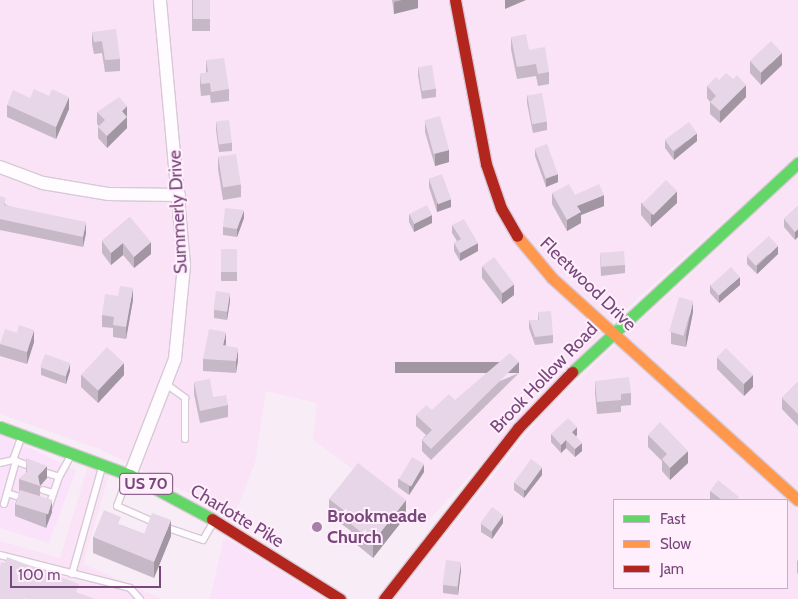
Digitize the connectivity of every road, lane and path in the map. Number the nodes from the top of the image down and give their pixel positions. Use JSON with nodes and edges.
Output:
{"nodes":[{"id":1,"x":160,"y":0,"type":"edge"},
{"id":2,"x":455,"y":0,"type":"edge"},
{"id":3,"x":798,"y":163,"type":"edge"},
{"id":4,"x":0,"y":167,"type":"edge"},
{"id":5,"x":179,"y":194,"type":"junction"},
{"id":6,"x":612,"y":332,"type":"junction"},
{"id":7,"x":166,"y":384,"type":"junction"},
{"id":8,"x":0,"y":427,"type":"edge"},
{"id":9,"x":22,"y":435,"type":"junction"},
{"id":10,"x":184,"y":439,"type":"dead end"},
{"id":11,"x":72,"y":454,"type":"junction"},
{"id":12,"x":15,"y":461,"type":"junction"},
{"id":13,"x":0,"y":463,"type":"edge"},
{"id":14,"x":102,"y":465,"type":"junction"},
{"id":15,"x":129,"y":475,"type":"junction"},
{"id":16,"x":59,"y":477,"type":"junction"},
{"id":17,"x":11,"y":479,"type":"junction"},
{"id":18,"x":22,"y":483,"type":"edge"},
{"id":19,"x":43,"y":490,"type":"dead end"},
{"id":20,"x":7,"y":493,"type":"junction"},
{"id":21,"x":53,"y":493,"type":"junction"},
{"id":22,"x":798,"y":500,"type":"edge"},
{"id":23,"x":32,"y":501,"type":"edge"},
{"id":24,"x":4,"y":504,"type":"dead end"},
{"id":25,"x":41,"y":504,"type":"edge"},
{"id":26,"x":215,"y":520,"type":"junction"},
{"id":27,"x":0,"y":555,"type":"edge"},
{"id":28,"x":72,"y":574,"type":"junction"},
{"id":29,"x":140,"y":599,"type":"edge"},
{"id":30,"x":340,"y":599,"type":"edge"},
{"id":31,"x":384,"y":599,"type":"edge"}],
"edges":[{"from":1,"to":5,"type":"street","name":"Summerly Drive"},
{"from":2,"to":6,"type":"street","name":"Fleetwood Drive"},
{"from":3,"to":6,"type":"street","name":"Brook Hollow Road"},
{"from":4,"to":5,"type":"street"},
{"from":5,"to":7,"type":"street","name":"Summerly Drive"},
{"from":6,"to":22,"type":"street","name":"Fleetwood Drive"},
{"from":6,"to":31,"type":"street","name":"Brook Hollow Road"},
{"from":7,"to":10,"type":"lane"},
{"from":7,"to":15,"type":"street","name":"Summerly Drive"},
{"from":8,"to":9,"type":"street","name":"Charlotte Pike","number":"US 70"},
{"from":9,"to":11,"type":"street","name":"Charlotte Pike","number":"US 70"},
{"from":9,"to":12,"type":"lane"},
{"from":11,"to":14,"type":"street","name":"Charlotte Pike","number":"US 70"},
{"from":11,"to":16,"type":"lane"},
{"from":12,"to":13,"type":"lane"},
{"from":12,"to":16,"type":"lane"},
{"from":12,"to":17,"type":"lane"},
{"from":14,"to":15,"type":"street","name":"Charlotte Pike","number":"US 70"},
{"from":14,"to":28,"type":"lane"},
{"from":15,"to":26,"type":"street","name":"Charlotte Pike","number":"US 70"},
{"from":15,"to":26,"type":"lane"},
{"from":16,"to":21,"type":"lane"},
{"from":17,"to":18,"type":"lane"},
{"from":17,"to":20,"type":"lane"},
{"from":19,"to":21,"type":"lane"},
{"from":20,"to":23,"type":"lane"},
{"from":20,"to":24,"type":"lane"},
{"from":21,"to":25,"type":"lane"},
{"from":26,"to":30,"type":"street","name":"Charlotte Pike","number":"US 70"},
{"from":27,"to":28,"type":"lane"},
{"from":28,"to":29,"type":"lane"}]}
